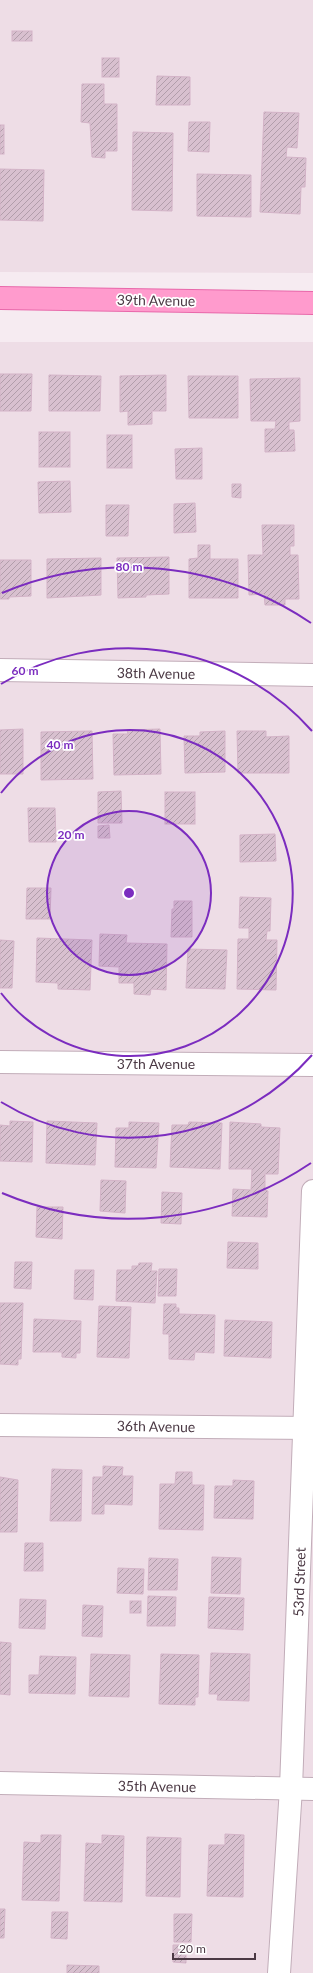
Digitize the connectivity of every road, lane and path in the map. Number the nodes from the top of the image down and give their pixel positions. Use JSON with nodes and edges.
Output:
{"nodes":[{"id":1,"x":0,"y":298,"type":"edge"},
{"id":2,"x":313,"y":303,"type":"edge"},
{"id":3,"x":0,"y":670,"type":"edge"},
{"id":4,"x":313,"y":675,"type":"edge"},
{"id":5,"x":0,"y":1062,"type":"edge"},
{"id":6,"x":313,"y":1065,"type":"edge"},
{"id":7,"x":313,"y":1191,"type":"edge"},
{"id":8,"x":0,"y":1424,"type":"edge"},
{"id":9,"x":309,"y":1428,"type":"edge"},
{"id":10,"x":0,"y":1783,"type":"edge"},
{"id":11,"x":291,"y":1788,"type":"junction"},
{"id":12,"x":313,"y":1789,"type":"edge"},
{"id":13,"x":279,"y":1973,"type":"edge"}],
"edges":[{"from":1,"to":2,"type":"main road","name":"39th Avenue"},
{"from":3,"to":4,"type":"street","name":"38th Avenue"},
{"from":5,"to":6,"type":"street","name":"37th Avenue"},
{"from":7,"to":9,"type":"street","name":"53rd Street"},
{"from":8,"to":9,"type":"street","name":"36th Avenue"},
{"from":9,"to":11,"type":"street","name":"53rd Street"},
{"from":10,"to":11,"type":"street","name":"35th Avenue"},
{"from":11,"to":12,"type":"street","name":"35th Avenue"},
{"from":11,"to":13,"type":"street","name":"53rd Street"}]}
